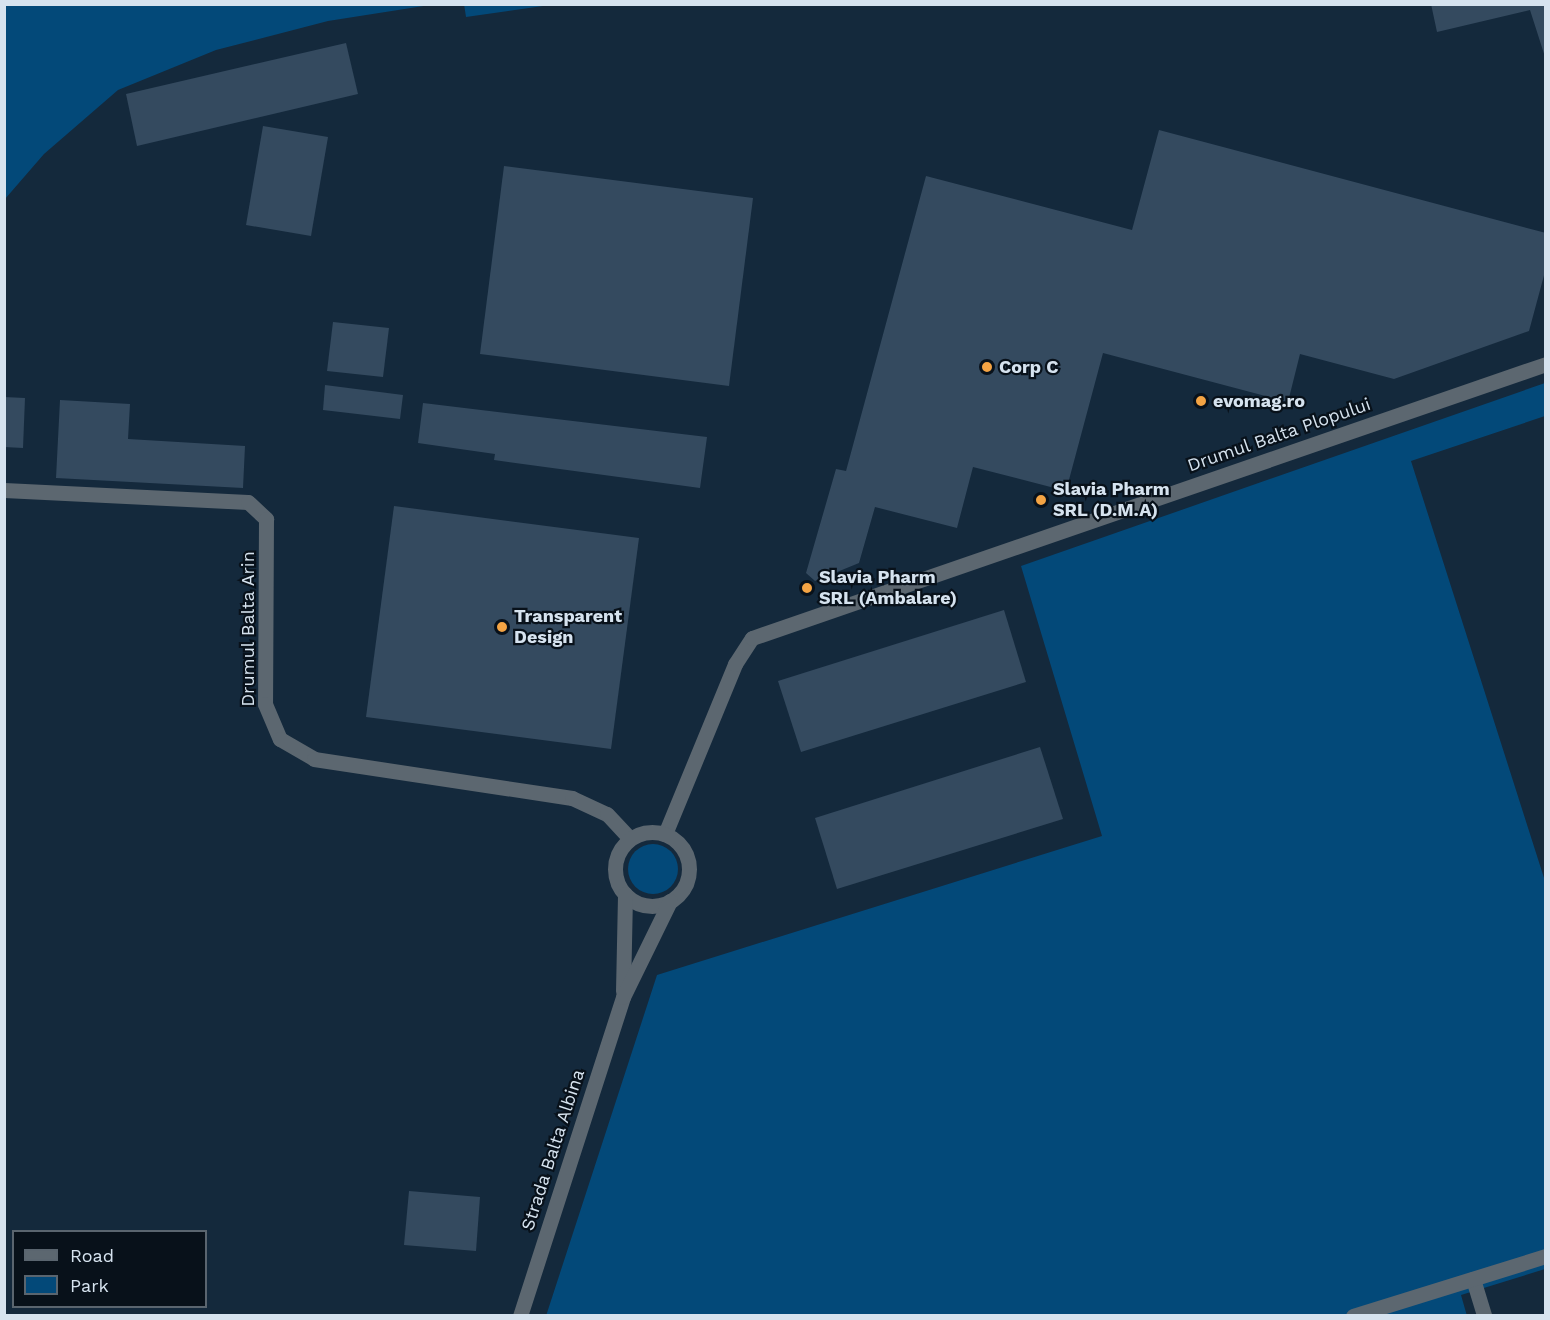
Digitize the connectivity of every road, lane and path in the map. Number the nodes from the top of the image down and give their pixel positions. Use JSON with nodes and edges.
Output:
{"nodes":[{"id":1,"x":1545,"y":364,"type":"edge"},
{"id":2,"x":4,"y":490,"type":"edge"},
{"id":3,"x":665,"y":834,"type":"junction"},
{"id":4,"x":630,"y":839,"type":"junction"},
{"id":5,"x":625,"y":894,"type":"junction"},
{"id":6,"x":670,"y":901,"type":"junction"},
{"id":7,"x":623,"y":997,"type":"junction"},
{"id":8,"x":1545,"y":1256,"type":"edge"},
{"id":9,"x":1473,"y":1279,"type":"junction"},
{"id":10,"x":520,"y":1316,"type":"edge"},
{"id":11,"x":1353,"y":1316,"type":"edge"},
{"id":12,"x":1484,"y":1316,"type":"edge"}],
"edges":[{"from":1,"to":3,"type":"street","name":"Drumul Balta Plopului"},
{"from":2,"to":4,"type":"street","name":"Drumul Balta Arin"},
{"from":3,"to":4,"type":"street"},
{"from":3,"to":6,"type":"street","name":"Strada Balta Albina"},
{"from":4,"to":5,"type":"street","name":"Strada Balta Albina"},
{"from":5,"to":6,"type":"street"},
{"from":5,"to":7,"type":"street","name":"Strada Balta Albina"},
{"from":6,"to":7,"type":"street","name":"Strada Balta Albina"},
{"from":7,"to":10,"type":"street","name":"Strada Balta Albina"},
{"from":8,"to":9,"type":"street"},
{"from":9,"to":11,"type":"street"},
{"from":9,"to":12,"type":"street"}]}
